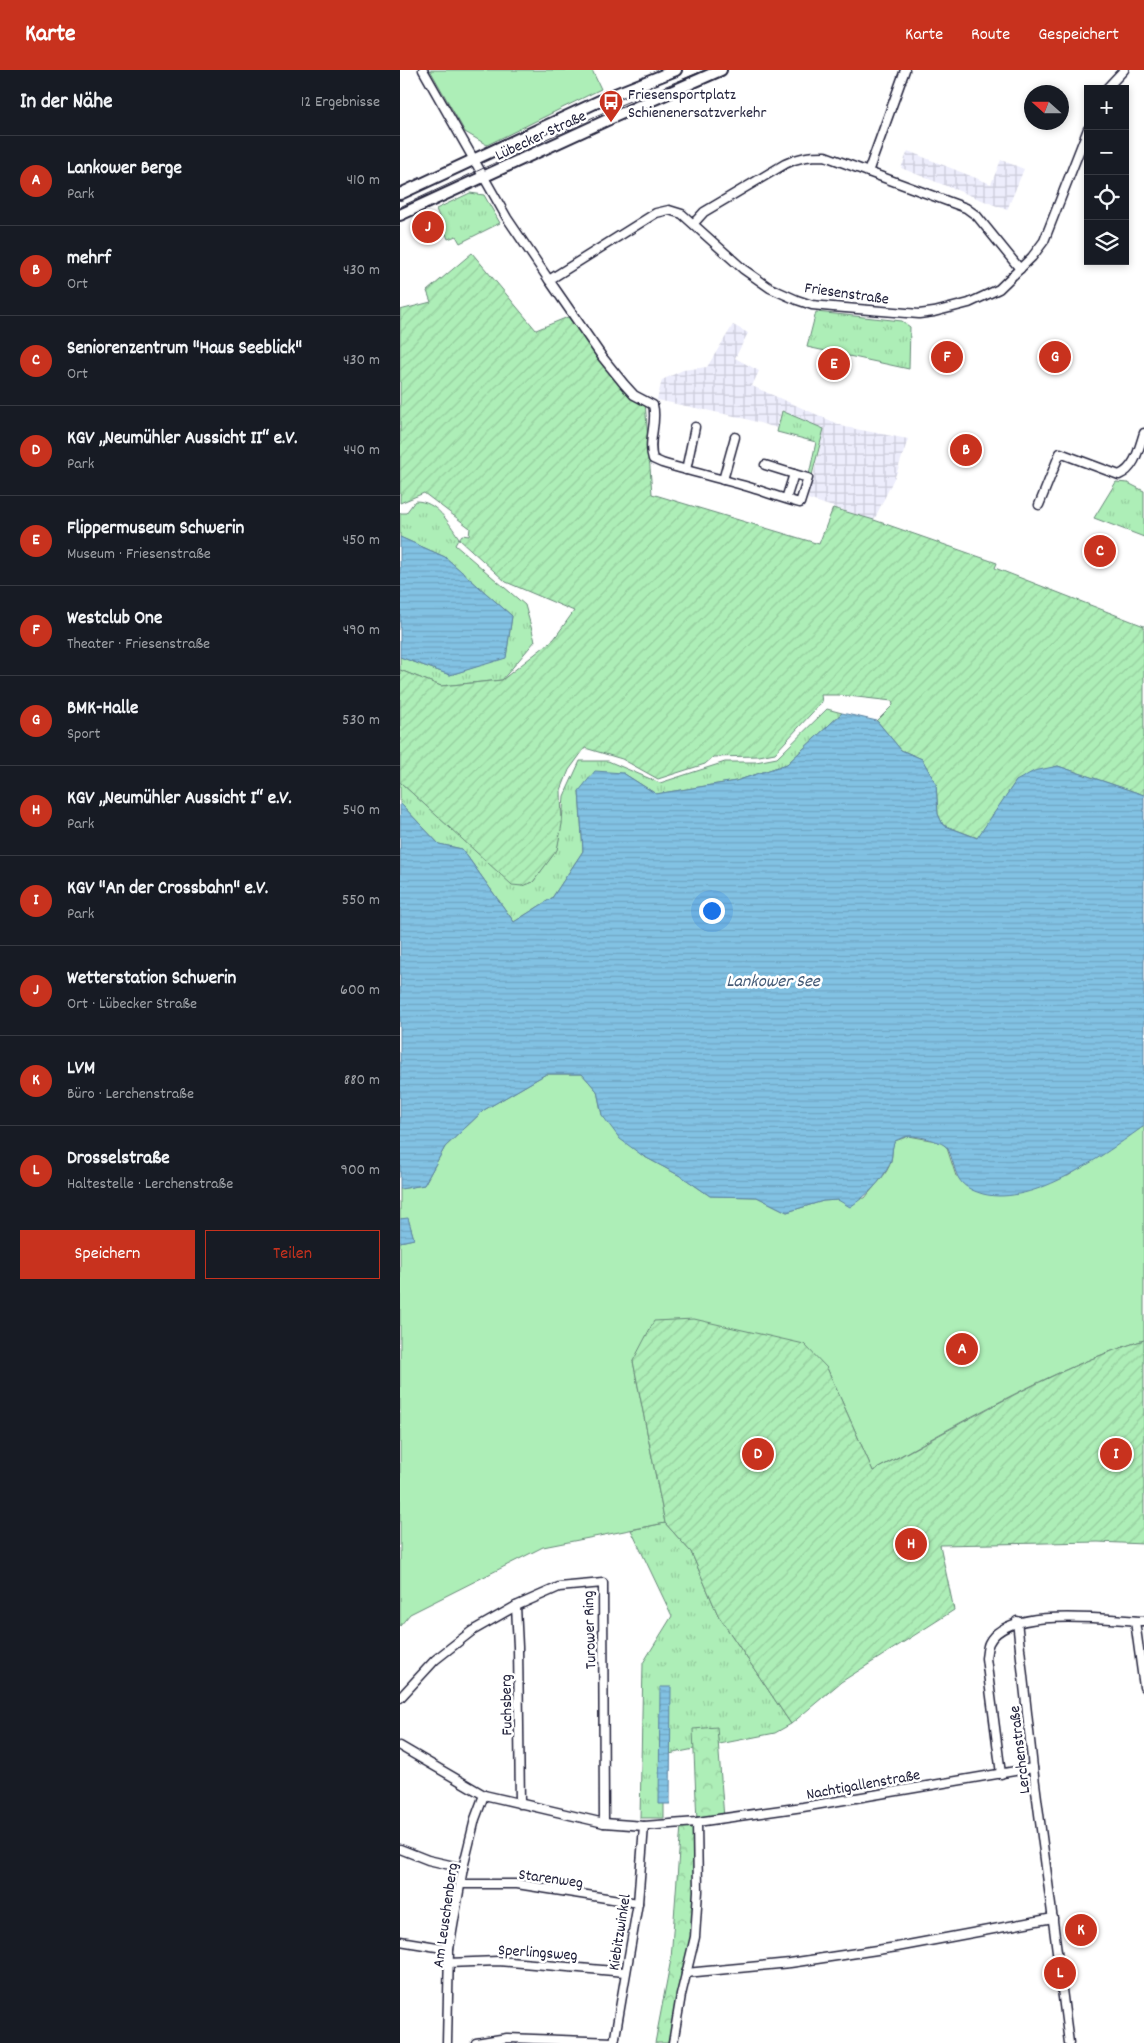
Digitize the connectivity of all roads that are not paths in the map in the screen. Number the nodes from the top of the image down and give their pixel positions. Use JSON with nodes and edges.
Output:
{"nodes":[{"id":1,"x":423,"y":70,"type":"edge"},
{"id":2,"x":676,"y":70,"type":"edge"},
{"id":3,"x":722,"y":70,"type":"edge"},
{"id":4,"x":905,"y":70,"type":"edge"},
{"id":5,"x":1124,"y":70,"type":"edge"},
{"id":6,"x":664,"y":72,"type":"edge"},
{"id":7,"x":1110,"y":85,"type":"edge"},
{"id":8,"x":1088,"y":130,"type":"edge"},
{"id":9,"x":475,"y":159,"type":"junction"},
{"id":10,"x":868,"y":172,"type":"junction"},
{"id":11,"x":484,"y":176,"type":"junction"},
{"id":12,"x":400,"y":194,"type":"edge"},
{"id":13,"x":400,"y":215,"type":"edge"},
{"id":14,"x":694,"y":223,"type":"junction"},
{"id":15,"x":1020,"y":269,"type":"junction"},
{"id":16,"x":550,"y":280,"type":"junction"},
{"id":17,"x":695,"y":427,"type":"dead end"},
{"id":18,"x":1144,"y":433,"type":"edge"},
{"id":19,"x":735,"y":437,"type":"dead end"},
{"id":20,"x":766,"y":465,"type":"dead end"},
{"id":21,"x":686,"y":470,"type":"junction"},
{"id":22,"x":794,"y":474,"type":"junction"},
{"id":23,"x":723,"y":480,"type":"junction"},
{"id":24,"x":786,"y":499,"type":"junction"},
{"id":25,"x":1039,"y":505,"type":"dead end"},
{"id":26,"x":516,"y":1606,"type":"junction"},
{"id":27,"x":1017,"y":1621,"type":"junction"},
{"id":28,"x":1135,"y":1621,"type":"junction"},
{"id":29,"x":1144,"y":1621,"type":"edge"},
{"id":30,"x":1144,"y":1687,"type":"edge"},
{"id":31,"x":400,"y":1698,"type":"edge"},
{"id":32,"x":400,"y":1746,"type":"edge"},
{"id":33,"x":1033,"y":1768,"type":"junction"},
{"id":34,"x":1001,"y":1774,"type":"junction"},
{"id":35,"x":484,"y":1795,"type":"junction"},
{"id":36,"x":520,"y":1804,"type":"junction"},
{"id":37,"x":696,"y":1822,"type":"junction"},
{"id":38,"x":604,"y":1823,"type":"junction"},
{"id":39,"x":644,"y":1826,"type":"junction"},
{"id":40,"x":400,"y":1849,"type":"edge"},
{"id":41,"x":463,"y":1868,"type":"junction"},
{"id":42,"x":460,"y":1884,"type":"junction"},
{"id":43,"x":638,"y":1903,"type":"junction"},
{"id":44,"x":1053,"y":1918,"type":"junction"},
{"id":45,"x":400,"y":1941,"type":"edge"},
{"id":46,"x":449,"y":1949,"type":"junction"},
{"id":47,"x":448,"y":1964,"type":"junction"},
{"id":48,"x":625,"y":1972,"type":"junction"},
{"id":49,"x":686,"y":1973,"type":"junction"},
{"id":50,"x":614,"y":2042,"type":"edge"},
{"id":51,"x":447,"y":2043,"type":"edge"},
{"id":52,"x":476,"y":2043,"type":"edge"},
{"id":53,"x":673,"y":2043,"type":"edge"},
{"id":54,"x":1069,"y":2043,"type":"edge"}],
"edges":[{"from":1,"to":9,"type":"street"},
{"from":2,"to":6,"type":"street","name":"Lübecker Straße"},
{"from":3,"to":11,"type":"street","name":"Lübecker Straße"},
{"from":4,"to":10,"type":"street"},
{"from":5,"to":7,"type":"street"},
{"from":6,"to":9,"type":"street","name":"Lübecker Straße"},
{"from":8,"to":15,"type":"street","name":"Friesenstraße"},
{"from":9,"to":11,"type":"street"},
{"from":9,"to":12,"type":"street","name":"Lübecker Straße"},
{"from":10,"to":14,"type":"street"},
{"from":10,"to":15,"type":"street"},
{"from":11,"to":13,"type":"street","name":"Lübecker Straße"},
{"from":11,"to":16,"type":"street"},
{"from":14,"to":15,"type":"street","name":"Friesenstraße"},
{"from":14,"to":16,"type":"street","name":"Friesenstraße"},
{"from":16,"to":21,"type":"street"},
{"from":17,"to":21,"type":"street"},
{"from":18,"to":25,"type":"street"},
{"from":19,"to":23,"type":"street"},
{"from":20,"to":22,"type":"street"},
{"from":21,"to":23,"type":"street"},
{"from":22,"to":24,"type":"street"},
{"from":22,"to":24,"type":"street"},
{"from":23,"to":24,"type":"street"},
{"from":26,"to":31,"type":"street","name":"Turower Ring"},
{"from":26,"to":36,"type":"street","name":"Fuchsberg"},
{"from":26,"to":38,"type":"street","name":"Turower Ring"},
{"from":27,"to":28,"type":"street"},
{"from":27,"to":33,"type":"street","name":"Lerchenstraße"},
{"from":27,"to":34,"type":"street","name":"Lerchenstraße"},
{"from":28,"to":29,"type":"street"},
{"from":28,"to":30,"type":"street"},
{"from":32,"to":35,"type":"street","name":"Nachtigallenstraße"},
{"from":33,"to":34,"type":"street","name":"Nachtigallenstraße"},
{"from":33,"to":44,"type":"street","name":"Lerchenstraße"},
{"from":34,"to":37,"type":"street","name":"Nachtigallenstraße"},
{"from":35,"to":36,"type":"street","name":"Nachtigallenstraße"},
{"from":35,"to":41,"type":"street","name":"Am Leuschenberg"},
{"from":36,"to":38,"type":"street","name":"Nachtigallenstraße"},
{"from":37,"to":39,"type":"street","name":"Nachtigallenstraße"},
{"from":37,"to":49,"type":"street"},
{"from":38,"to":39,"type":"street","name":"Nachtigallenstraße"},
{"from":39,"to":43,"type":"street","name":"Kiebitzwinkel"},
{"from":40,"to":41,"type":"street"},
{"from":41,"to":42,"type":"street","name":"Am Leuschenberg"},
{"from":42,"to":43,"type":"street","name":"Starenweg"},
{"from":42,"to":46,"type":"street","name":"Am Leuschenberg"},
{"from":43,"to":48,"type":"street","name":"Kiebitzwinkel"},
{"from":44,"to":49,"type":"street"},
{"from":44,"to":54,"type":"street","name":"Lerchenstraße"},
{"from":45,"to":46,"type":"street"},
{"from":46,"to":47,"type":"street","name":"Am Leuschenberg"},
{"from":47,"to":48,"type":"street","name":"Sperlingsweg"},
{"from":47,"to":51,"type":"street","name":"Am Leuschenberg"},
{"from":48,"to":50,"type":"street","name":"Kiebitzwinkel"},
{"from":49,"to":53,"type":"street"},
{"from":50,"to":52,"type":"street"}]}
